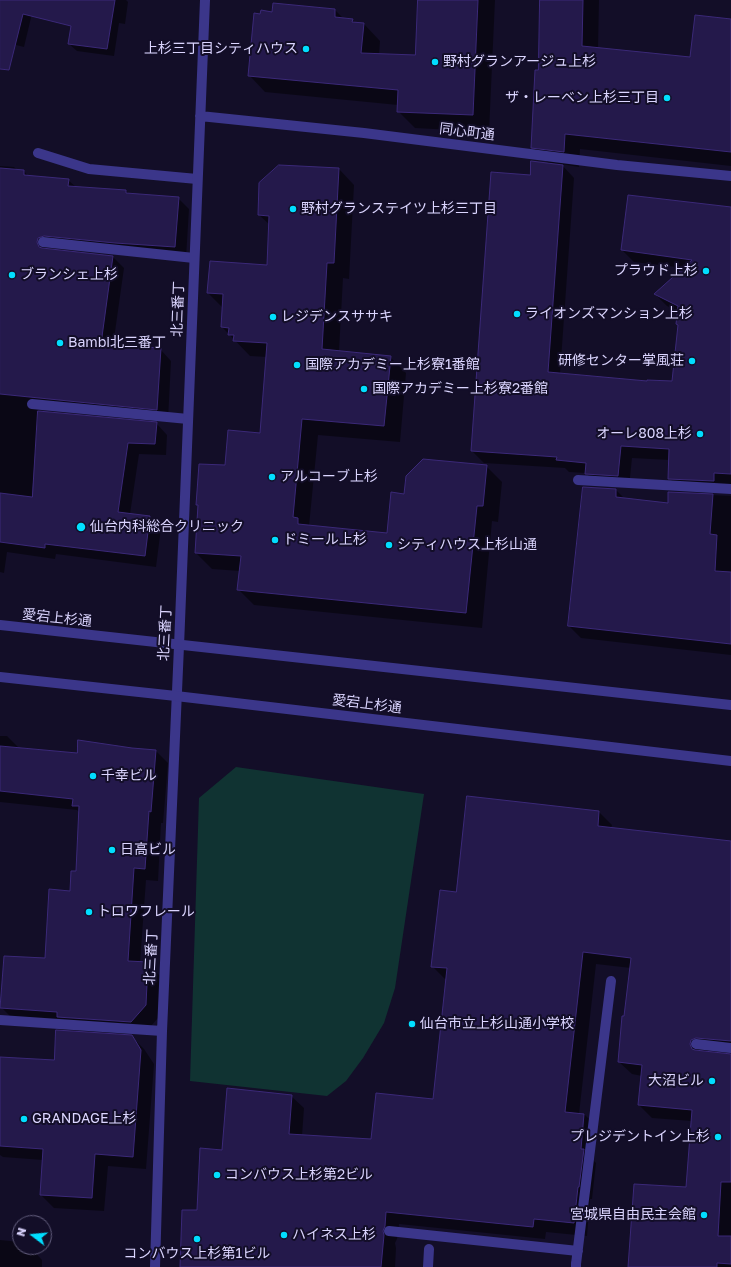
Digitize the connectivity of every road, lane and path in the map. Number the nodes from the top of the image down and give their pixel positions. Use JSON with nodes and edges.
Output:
{"nodes":[{"id":1,"x":205,"y":0,"type":"edge"},
{"id":2,"x":200,"y":116,"type":"junction"},
{"id":3,"x":38,"y":154,"type":"dead end"},
{"id":4,"x":731,"y":176,"type":"edge"},
{"id":5,"x":197,"y":179,"type":"junction"},
{"id":6,"x":42,"y":242,"type":"dead end"},
{"id":7,"x":194,"y":258,"type":"junction"},
{"id":8,"x":32,"y":404,"type":"dead end"},
{"id":9,"x":188,"y":419,"type":"junction"},
{"id":10,"x":578,"y":480,"type":"dead end"},
{"id":11,"x":731,"y":489,"type":"edge"},
{"id":12,"x":0,"y":626,"type":"edge"},
{"id":13,"x":179,"y":646,"type":"junction"},
{"id":14,"x":0,"y":677,"type":"edge"},
{"id":15,"x":176,"y":696,"type":"junction"},
{"id":16,"x":731,"y":705,"type":"edge"},
{"id":17,"x":731,"y":761,"type":"edge"},
{"id":18,"x":611,"y":981,"type":"dead end"},
{"id":19,"x":0,"y":1020,"type":"edge"},
{"id":20,"x":162,"y":1031,"type":"junction"},
{"id":21,"x":696,"y":1044,"type":"dead end"},
{"id":22,"x":731,"y":1048,"type":"edge"},
{"id":23,"x":389,"y":1231,"type":"dead end"},
{"id":24,"x":431,"y":1235,"type":"junction"},
{"id":25,"x":578,"y":1251,"type":"junction"},
{"id":26,"x":576,"y":1266,"type":"edge"},
{"id":27,"x":155,"y":1267,"type":"edge"},
{"id":28,"x":428,"y":1267,"type":"edge"}],
"edges":[{"from":1,"to":2,"type":"street","name":"北三番丁"},
{"from":2,"to":4,"type":"street","name":"同心町通"},
{"from":2,"to":5,"type":"street","name":"北三番丁"},
{"from":3,"to":5,"type":"street"},
{"from":5,"to":7,"type":"street","name":"北三番丁"},
{"from":6,"to":7,"type":"street"},
{"from":7,"to":9,"type":"street","name":"北三番丁"},
{"from":8,"to":9,"type":"street"},
{"from":9,"to":13,"type":"street","name":"北三番丁"},
{"from":10,"to":11,"type":"street"},
{"from":12,"to":13,"type":"street","name":"愛宕上杉通"},
{"from":13,"to":15,"type":"street","name":"北三番丁"},
{"from":13,"to":16,"type":"street","name":"愛宕上杉通"},
{"from":14,"to":15,"type":"street","name":"愛宕上杉通"},
{"from":15,"to":17,"type":"street","name":"愛宕上杉通"},
{"from":15,"to":20,"type":"street","name":"北三番丁"},
{"from":18,"to":25,"type":"street"},
{"from":19,"to":20,"type":"street"},
{"from":20,"to":27,"type":"street","name":"北三番丁"},
{"from":21,"to":22,"type":"street"},
{"from":23,"to":24,"type":"street"},
{"from":24,"to":25,"type":"street"},
{"from":24,"to":28,"type":"street"},
{"from":25,"to":26,"type":"street"}]}
